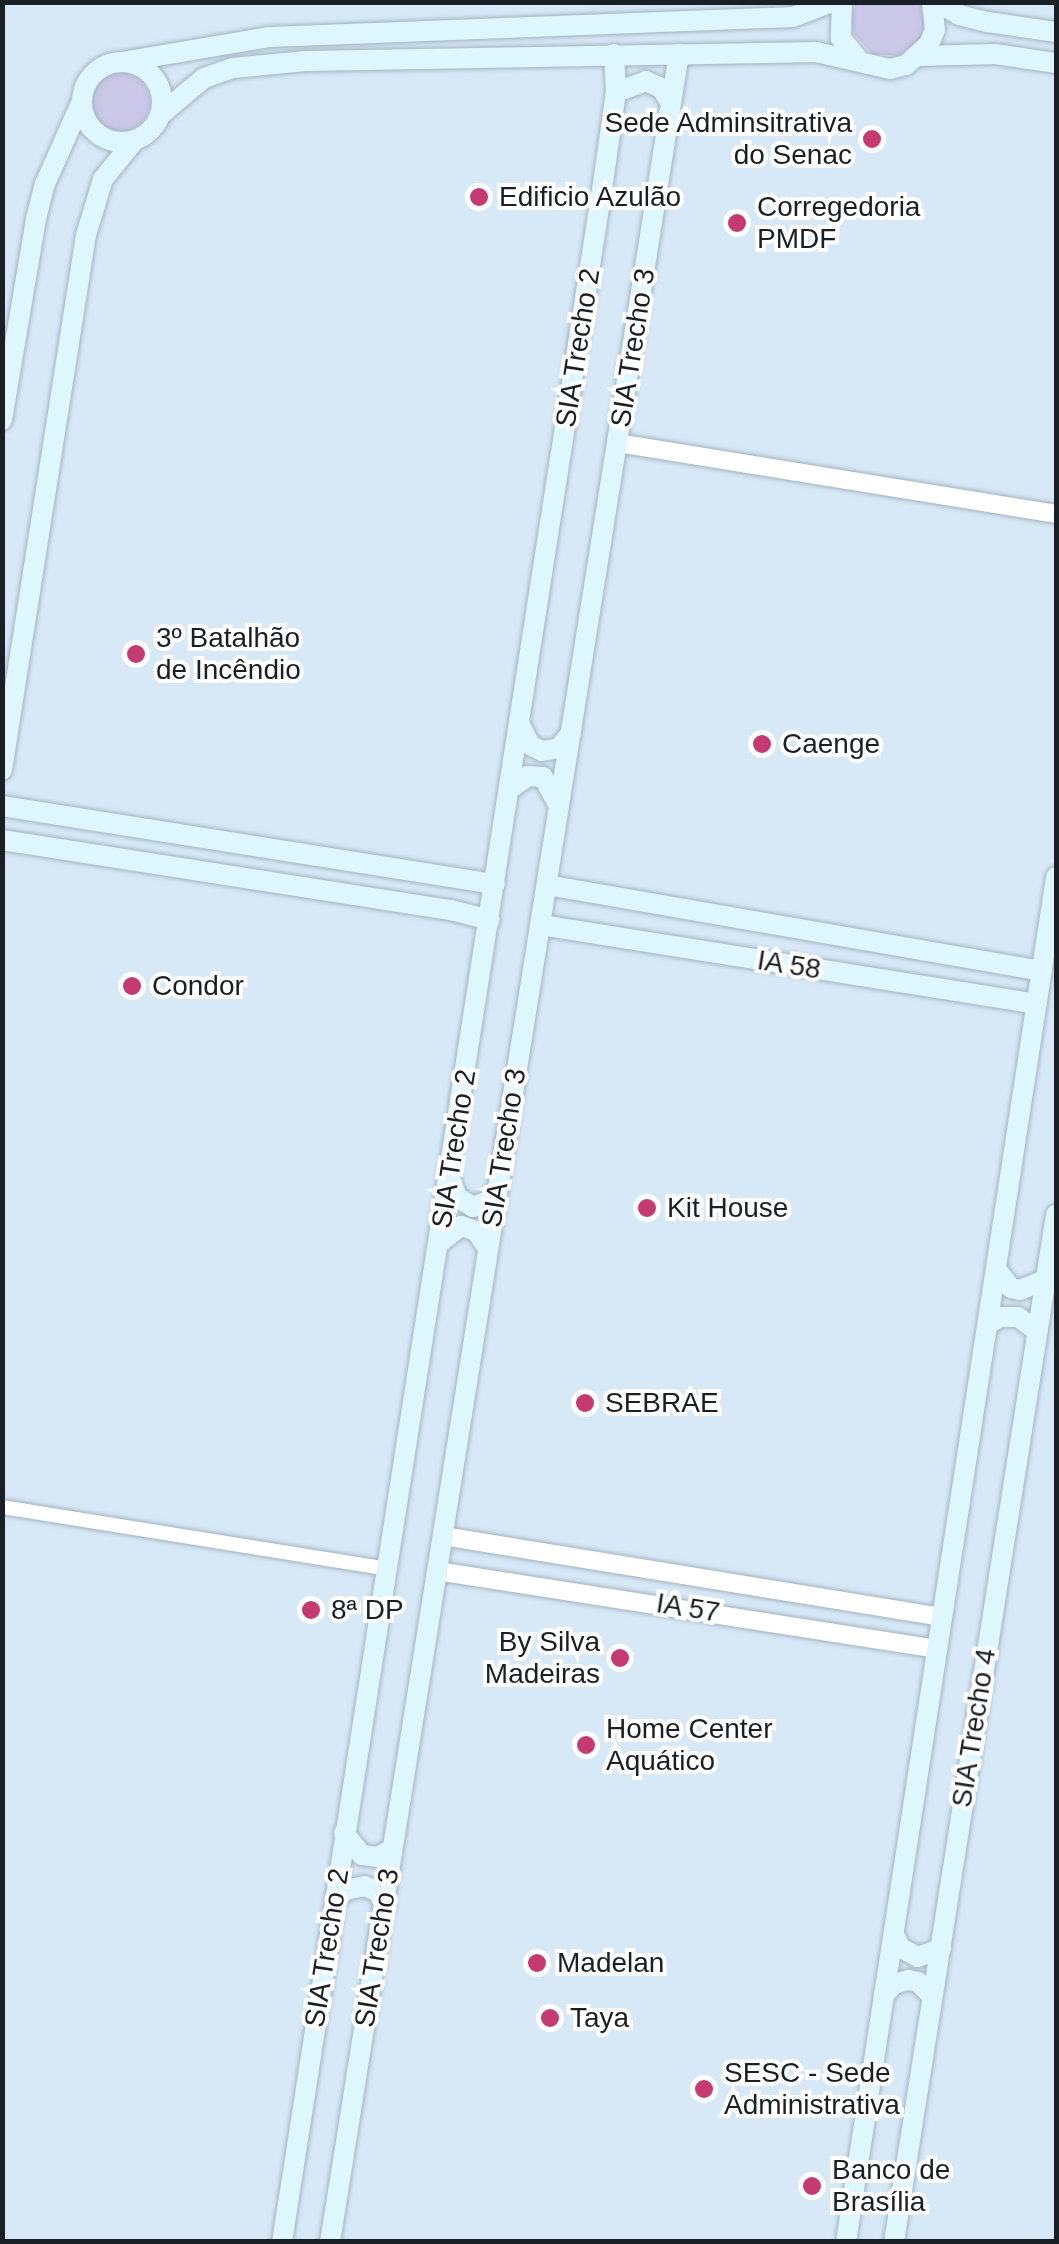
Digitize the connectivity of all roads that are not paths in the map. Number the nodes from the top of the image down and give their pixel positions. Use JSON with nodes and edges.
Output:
{"nodes":[{"id":1,"x":832,"y":2,"type":"edge"},
{"id":2,"x":842,"y":2,"type":"edge"},
{"id":3,"x":934,"y":2,"type":"edge"},
{"id":4,"x":1056,"y":32,"type":"edge"},
{"id":5,"x":614,"y":54,"type":"junction"},
{"id":6,"x":679,"y":54,"type":"junction"},
{"id":7,"x":920,"y":56,"type":"junction"},
{"id":8,"x":859,"y":60,"type":"junction"},
{"id":9,"x":122,"y":62,"type":"junction"},
{"id":10,"x":1056,"y":63,"type":"edge"},
{"id":11,"x":616,"y":92,"type":"junction"},
{"id":12,"x":82,"y":101,"type":"junction"},
{"id":13,"x":671,"y":103,"type":"junction"},
{"id":14,"x":160,"y":115,"type":"junction"},
{"id":15,"x":134,"y":141,"type":"junction"},
{"id":16,"x":2,"y":420,"type":"edge"},
{"id":17,"x":618,"y":443,"type":"junction"},
{"id":18,"x":1056,"y":514,"type":"edge"},
{"id":19,"x":7,"y":710,"type":"edge"},
{"id":20,"x":520,"y":725,"type":"junction"},
{"id":21,"x":572,"y":732,"type":"junction"},
{"id":22,"x":2,"y":770,"type":"edge"},
{"id":23,"x":510,"y":789,"type":"junction"},
{"id":24,"x":2,"y":806,"type":"edge"},
{"id":25,"x":560,"y":808,"type":"junction"},
{"id":26,"x":2,"y":840,"type":"edge"},
{"id":27,"x":1056,"y":877,"type":"edge"},
{"id":28,"x":495,"y":884,"type":"junction"},
{"id":29,"x":547,"y":884,"type":"junction"},
{"id":30,"x":580,"y":893,"type":"junction"},
{"id":31,"x":490,"y":920,"type":"junction"},
{"id":32,"x":540,"y":925,"type":"junction"},
{"id":33,"x":576,"y":931,"type":"junction"},
{"id":34,"x":810,"y":933,"type":"junction"},
{"id":35,"x":805,"y":968,"type":"junction"},
{"id":36,"x":1042,"y":971,"type":"junction"},
{"id":37,"x":1037,"y":1004,"type":"junction"},
{"id":38,"x":450,"y":1176,"type":"junction"},
{"id":39,"x":498,"y":1187,"type":"junction"},
{"id":40,"x":1056,"y":1214,"type":"edge"},
{"id":41,"x":439,"y":1243,"type":"junction"},
{"id":42,"x":488,"y":1248,"type":"junction"},
{"id":43,"x":996,"y":1269,"type":"junction"},
{"id":44,"x":1046,"y":1279,"type":"junction"},
{"id":45,"x":988,"y":1324,"type":"junction"},
{"id":46,"x":1037,"y":1331,"type":"junction"},
{"id":47,"x":2,"y":1507,"type":"edge"},
{"id":48,"x":443,"y":1536,"type":"junction"},
{"id":49,"x":554,"y":1555,"type":"junction"},
{"id":50,"x":387,"y":1569,"type":"junction"},
{"id":51,"x":437,"y":1571,"type":"junction"},
{"id":52,"x":548,"y":1587,"type":"junction"},
{"id":53,"x":816,"y":1597,"type":"junction"},
{"id":54,"x":942,"y":1616,"type":"junction"},
{"id":55,"x":809,"y":1628,"type":"junction"},
{"id":56,"x":938,"y":1649,"type":"junction"},
{"id":57,"x":344,"y":1834,"type":"junction"},
{"id":58,"x":392,"y":1849,"type":"junction"},
{"id":59,"x":335,"y":1901,"type":"junction"},
{"id":60,"x":385,"y":1906,"type":"junction"},
{"id":61,"x":894,"y":1935,"type":"junction"},
{"id":62,"x":941,"y":1948,"type":"junction"},
{"id":63,"x":884,"y":1995,"type":"junction"},
{"id":64,"x":932,"y":1996,"type":"junction"},
{"id":65,"x":282,"y":2242,"type":"edge"},
{"id":66,"x":330,"y":2242,"type":"edge"},
{"id":67,"x":846,"y":2242,"type":"edge"},
{"id":68,"x":894,"y":2242,"type":"edge"}],
"edges":[{"from":1,"to":9,"type":"main road"},
{"from":2,"to":8,"type":"main road"},
{"from":3,"to":4,"type":"main road"},
{"from":3,"to":7,"type":"main road"},
{"from":5,"to":6,"type":"main road"},
{"from":5,"to":11,"type":"main road","name":"SIA Trecho 2"},
{"from":5,"to":14,"type":"main road"},
{"from":6,"to":8,"type":"main road"},
{"from":6,"to":13,"type":"main road","name":"SIA Trecho 3"},
{"from":7,"to":8,"type":"main road"},
{"from":7,"to":10,"type":"main road"},
{"from":9,"to":12,"type":"main road"},
{"from":9,"to":14,"type":"main road"},
{"from":11,"to":13,"type":"main road"},
{"from":11,"to":20,"type":"main road","name":"SIA Trecho 2"},
{"from":12,"to":15,"type":"main road"},
{"from":12,"to":16,"type":"main road"},
{"from":13,"to":17,"type":"main road","name":"SIA Trecho 3"},
{"from":14,"to":15,"type":"main road"},
{"from":15,"to":19,"type":"main road"},
{"from":17,"to":18,"type":"street"},
{"from":17,"to":21,"type":"main road","name":"SIA Trecho 3"},
{"from":19,"to":22,"type":"main road"},
{"from":20,"to":21,"type":"main road"},
{"from":20,"to":23,"type":"main road","name":"SIA Trecho 2"},
{"from":21,"to":25,"type":"main road","name":"SIA Trecho 3"},
{"from":23,"to":25,"type":"main road"},
{"from":23,"to":28,"type":"main road","name":"SIA Trecho 2"},
{"from":24,"to":28,"type":"main road"},
{"from":25,"to":29,"type":"main road","name":"SIA Trecho 3"},
{"from":26,"to":31,"type":"main road"},
{"from":27,"to":36,"type":"main road"},
{"from":28,"to":31,"type":"main road","name":"SIA Trecho 2"},
{"from":29,"to":30,"type":"main road","name":"IA 58"},
{"from":29,"to":32,"type":"main road","name":"SIA Trecho 3"},
{"from":30,"to":33,"type":"main road"},
{"from":30,"to":34,"type":"main road","name":"IA 58"},
{"from":31,"to":38,"type":"main road","name":"SIA Trecho 2"},
{"from":32,"to":33,"type":"main road","name":"IA 58"},
{"from":32,"to":39,"type":"main road","name":"SIA Trecho 3"},
{"from":33,"to":35,"type":"main road","name":"IA 58"},
{"from":34,"to":35,"type":"main road"},
{"from":34,"to":36,"type":"main road","name":"IA 58"},
{"from":35,"to":37,"type":"main road","name":"IA 58"},
{"from":36,"to":37,"type":"main road"},
{"from":37,"to":43,"type":"main road"},
{"from":38,"to":39,"type":"main road"},
{"from":38,"to":41,"type":"main road","name":"SIA Trecho 2"},
{"from":39,"to":42,"type":"main road","name":"SIA Trecho 3"},
{"from":40,"to":44,"type":"main road","name":"SIA Trecho 4"},
{"from":41,"to":42,"type":"main road"},
{"from":41,"to":50,"type":"main road","name":"SIA Trecho 2"},
{"from":42,"to":48,"type":"main road","name":"SIA Trecho 3"},
{"from":43,"to":44,"type":"main road"},
{"from":43,"to":45,"type":"main road"},
{"from":44,"to":46,"type":"main road","name":"SIA Trecho 4"},
{"from":45,"to":46,"type":"main road"},
{"from":45,"to":54,"type":"main road"},
{"from":46,"to":62,"type":"main road","name":"SIA Trecho 4"},
{"from":47,"to":50,"type":"street"},
{"from":48,"to":49,"type":"street","name":"IA 57"},
{"from":48,"to":51,"type":"main road","name":"SIA Trecho 3"},
{"from":49,"to":52,"type":"street"},
{"from":49,"to":53,"type":"street","name":"IA 57"},
{"from":50,"to":57,"type":"main road","name":"SIA Trecho 2"},
{"from":51,"to":52,"type":"street","name":"IA 57"},
{"from":51,"to":58,"type":"main road","name":"SIA Trecho 3"},
{"from":52,"to":55,"type":"street","name":"IA 57"},
{"from":53,"to":54,"type":"street","name":"IA 57"},
{"from":53,"to":55,"type":"street"},
{"from":54,"to":56,"type":"main road"},
{"from":55,"to":56,"type":"street","name":"IA 57"},
{"from":56,"to":61,"type":"main road"},
{"from":57,"to":58,"type":"main road"},
{"from":57,"to":59,"type":"main road","name":"SIA Trecho 2"},
{"from":58,"to":60,"type":"main road","name":"SIA Trecho 3"},
{"from":59,"to":60,"type":"main road"},
{"from":59,"to":65,"type":"main road","name":"SIA Trecho 2"},
{"from":60,"to":66,"type":"main road","name":"SIA Trecho 3"},
{"from":61,"to":62,"type":"main road"},
{"from":61,"to":63,"type":"main road"},
{"from":62,"to":64,"type":"main road","name":"SIA Trecho 4"},
{"from":63,"to":64,"type":"main road"},
{"from":63,"to":67,"type":"main road"},
{"from":64,"to":68,"type":"main road","name":"SIA Trecho 4"}]}
